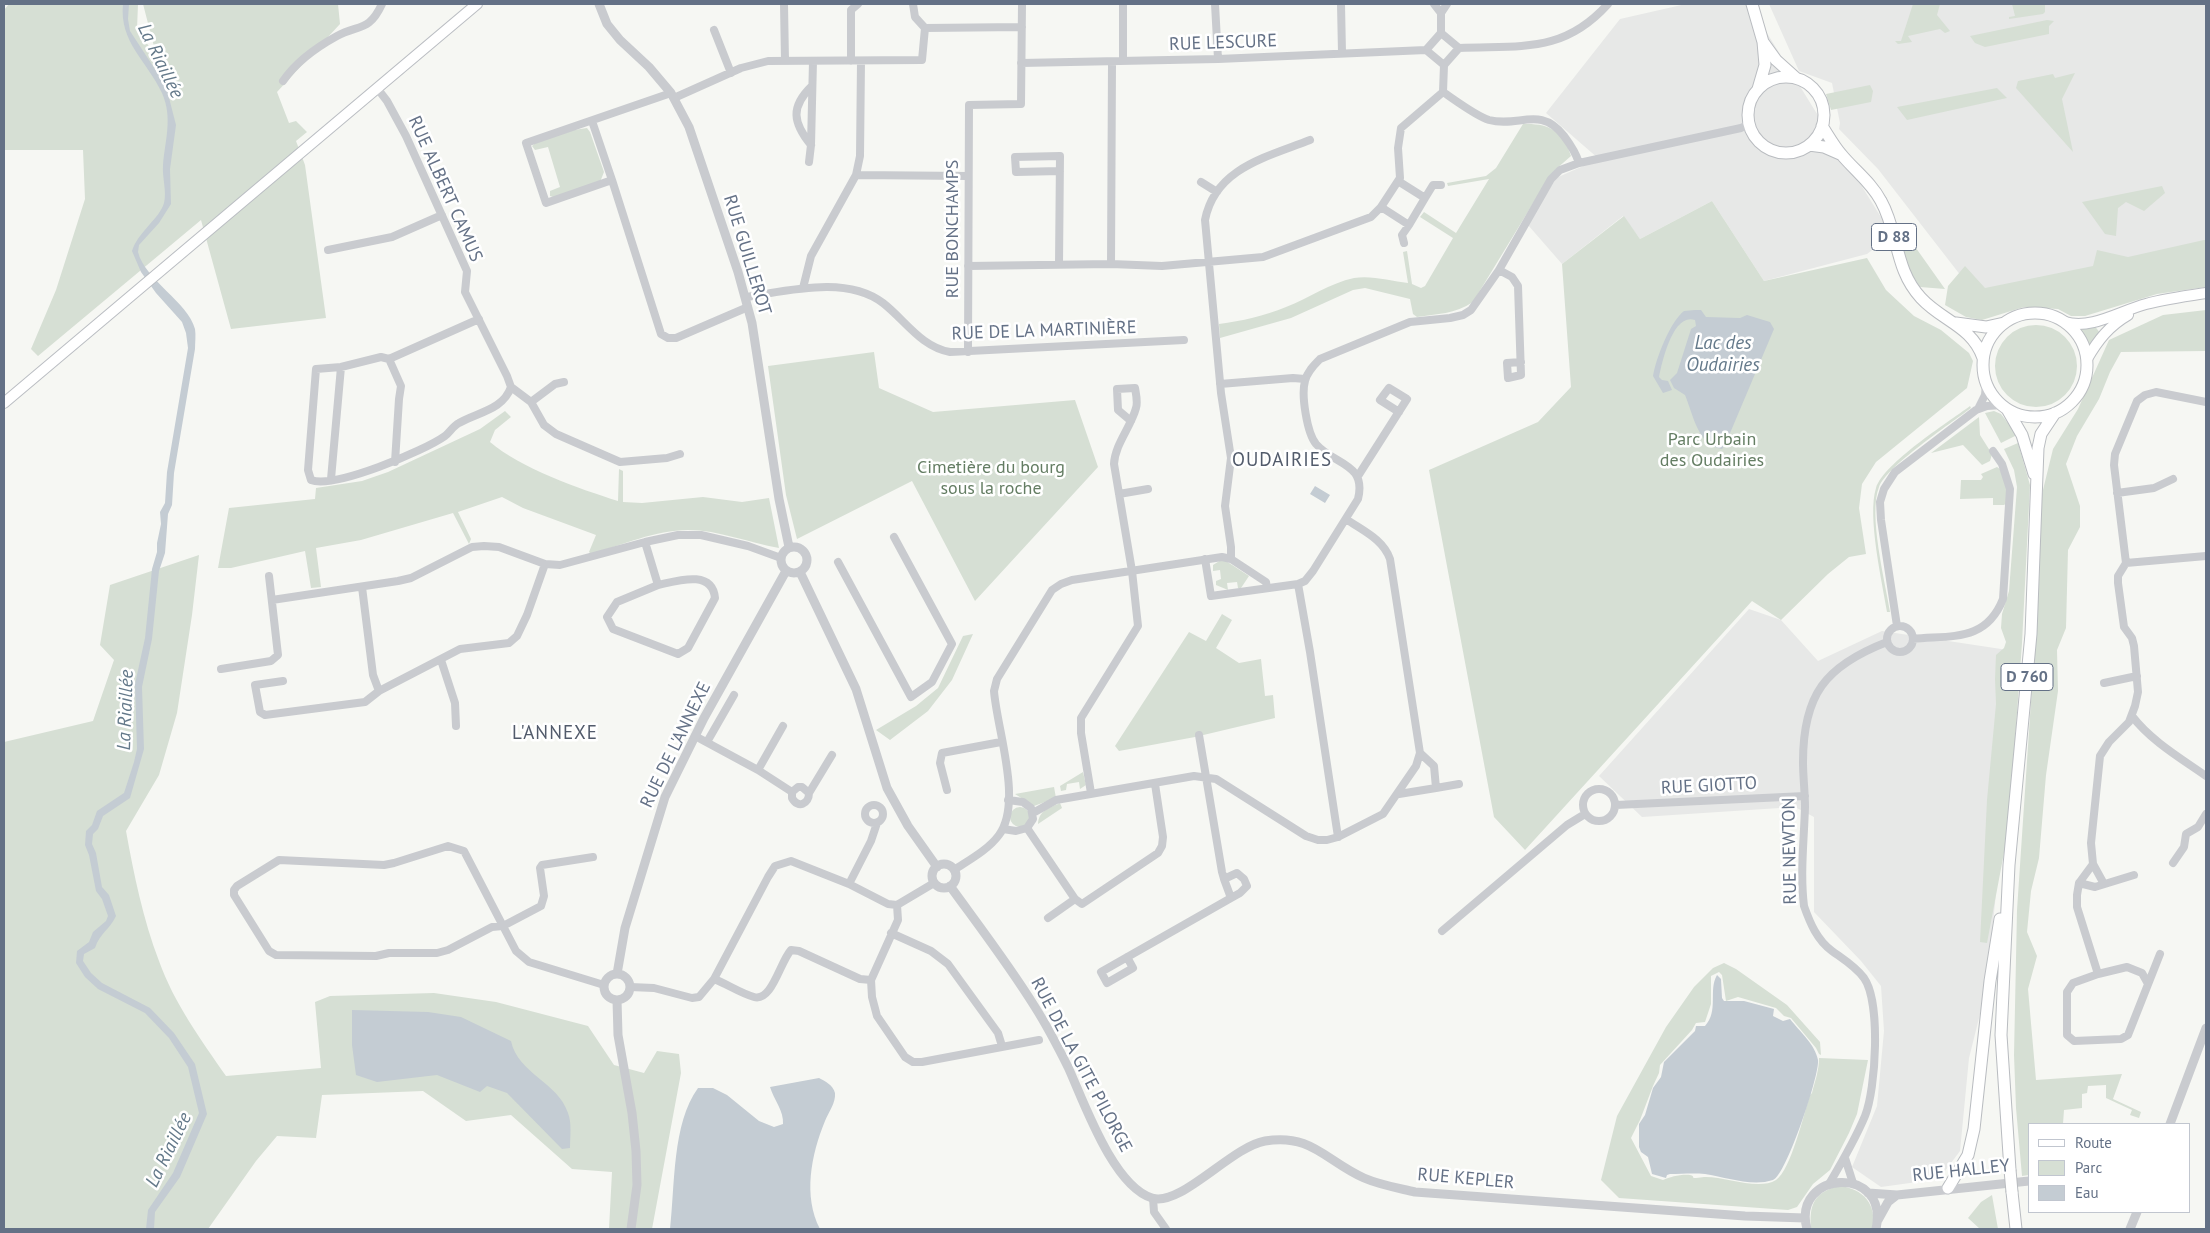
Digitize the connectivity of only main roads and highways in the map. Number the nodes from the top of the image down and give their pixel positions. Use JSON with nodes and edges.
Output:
{"nodes":[{"id":1,"x":477,"y":4,"type":"edge"},
{"id":2,"x":1752,"y":4,"type":"edge"},
{"id":3,"x":1763,"y":42,"type":"junction"},
{"id":4,"x":1796,"y":78,"type":"junction"},
{"id":5,"x":1758,"y":89,"type":"junction"},
{"id":6,"x":1824,"y":129,"type":"junction"},
{"id":7,"x":1809,"y":144,"type":"junction"},
{"id":8,"x":1840,"y":154,"type":"junction"},
{"id":9,"x":2206,"y":293,"type":"edge"},
{"id":10,"x":2144,"y":305,"type":"junction"},
{"id":11,"x":2065,"y":322,"type":"junction"},
{"id":12,"x":1956,"y":323,"type":"junction"},
{"id":13,"x":2004,"y":323,"type":"junction"},
{"id":14,"x":1983,"y":358,"type":"junction"},
{"id":15,"x":2087,"y":359,"type":"junction"},
{"id":16,"x":4,"y":403,"type":"edge"},
{"id":17,"x":2005,"y":407,"type":"junction"},
{"id":18,"x":2055,"y":413,"type":"junction"},
{"id":19,"x":2038,"y":489,"type":"junction"},
{"id":20,"x":2008,"y":865,"type":"junction"},
{"id":21,"x":1948,"y":1188,"type":"road end"},
{"id":22,"x":2016,"y":1229,"type":"edge"}],
"edges":[{"from":1,"to":16,"type":"main road"},
{"from":2,"to":3,"type":"main road"},
{"from":3,"to":4,"type":"main road"},
{"from":3,"to":5,"type":"main road"},
{"from":4,"to":5,"type":"main road"},
{"from":4,"to":6,"type":"main road"},
{"from":5,"to":7,"type":"main road"},
{"from":6,"to":7,"type":"main road"},
{"from":6,"to":8,"type":"main road","number":"D 88"},
{"from":7,"to":8,"type":"main road","number":"D 88"},
{"from":8,"to":12,"type":"main road","number":"D 88"},
{"from":9,"to":10,"type":"main road"},
{"from":10,"to":11,"type":"main road"},
{"from":10,"to":15,"type":"main road"},
{"from":11,"to":13,"type":"main road"},
{"from":11,"to":15,"type":"main road"},
{"from":12,"to":13,"type":"main road","number":"D 88"},
{"from":12,"to":14,"type":"main road","number":"D 88"},
{"from":13,"to":14,"type":"main road"},
{"from":14,"to":17,"type":"main road"},
{"from":15,"to":18,"type":"main road"},
{"from":17,"to":18,"type":"main road"},
{"from":17,"to":19,"type":"main road","number":"D 760"},
{"from":18,"to":19,"type":"main road","number":"D 760"},
{"from":19,"to":20,"type":"main road","number":"D 760"},
{"from":20,"to":21,"type":"main road"},
{"from":20,"to":22,"type":"main road","number":"D 760","bridge":true}]}
